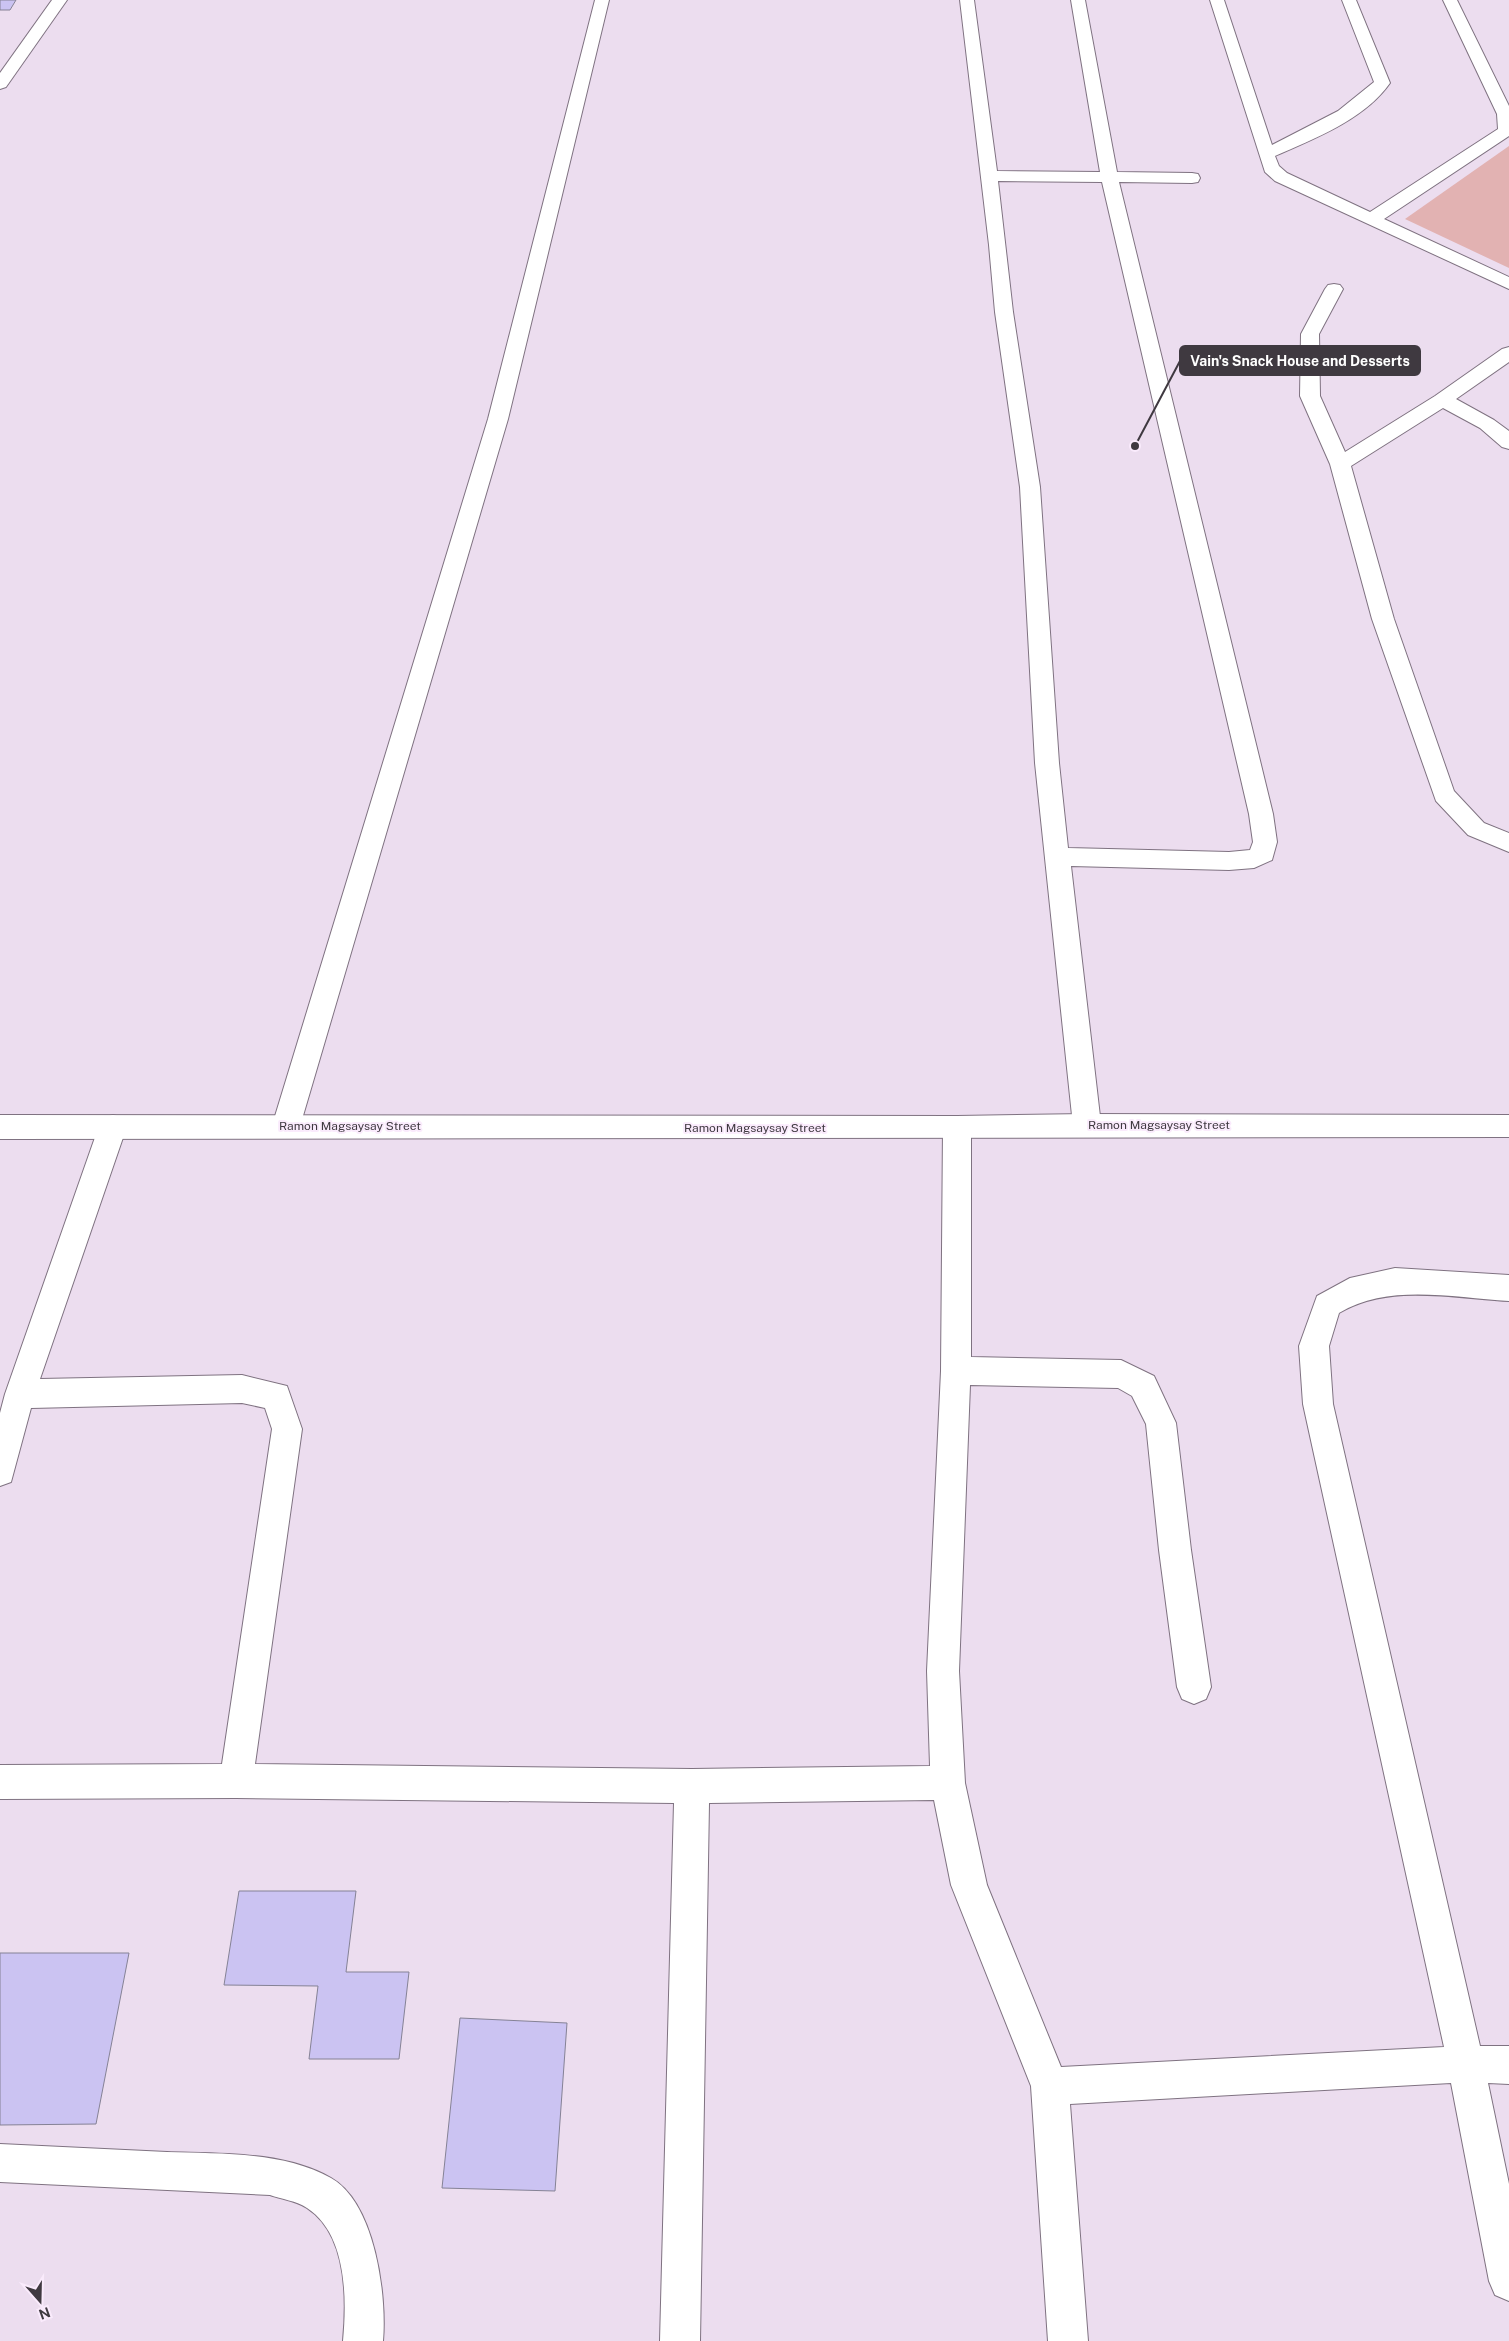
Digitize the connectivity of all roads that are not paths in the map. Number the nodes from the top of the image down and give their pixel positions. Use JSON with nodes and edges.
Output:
{"nodes":[{"id":1,"x":60,"y":0,"type":"edge"},
{"id":2,"x":602,"y":0,"type":"edge"},
{"id":3,"x":967,"y":0,"type":"edge"},
{"id":4,"x":1078,"y":0,"type":"edge"},
{"id":5,"x":1217,"y":0,"type":"edge"},
{"id":6,"x":1349,"y":0,"type":"edge"},
{"id":7,"x":1450,"y":0,"type":"edge"},
{"id":8,"x":0,"y":84,"type":"edge"},
{"id":9,"x":1507,"y":115,"type":"edge"},
{"id":10,"x":1266,"y":154,"type":"junction"},
{"id":11,"x":990,"y":176,"type":"junction"},
{"id":12,"x":1109,"y":177,"type":"junction"},
{"id":13,"x":1192,"y":178,"type":"dead end"},
{"id":14,"x":1372,"y":219,"type":"junction"},
{"id":15,"x":1509,"y":284,"type":"edge"},
{"id":16,"x":1334,"y":289,"type":"dead end"},
{"id":17,"x":1509,"y":353,"type":"edge"},
{"id":18,"x":1442,"y":400,"type":"junction"},
{"id":19,"x":1509,"y":443,"type":"edge"},
{"id":20,"x":1340,"y":464,"type":"junction"},
{"id":21,"x":1509,"y":844,"type":"edge"},
{"id":22,"x":1059,"y":857,"type":"junction"},
{"id":23,"x":1087,"y":1125,"type":"junction"},
{"id":24,"x":0,"y":1126,"type":"edge"},
{"id":25,"x":113,"y":1126,"type":"junction"},
{"id":26,"x":286,"y":1126,"type":"junction"},
{"id":27,"x":1509,"y":1126,"type":"edge"},
{"id":28,"x":957,"y":1128,"type":"junction"},
{"id":29,"x":1509,"y":1288,"type":"edge"},
{"id":30,"x":956,"y":1371,"type":"junction"},
{"id":31,"x":20,"y":1394,"type":"junction"},
{"id":32,"x":0,"y":1471,"type":"edge"},
{"id":33,"x":1194,"y":1687,"type":"dead end"},
{"id":34,"x":236,"y":1780,"type":"junction"},
{"id":35,"x":0,"y":1782,"type":"edge"},
{"id":36,"x":948,"y":1783,"type":"junction"},
{"id":37,"x":692,"y":1786,"type":"junction"},
{"id":38,"x":1466,"y":2064,"type":"junction"},
{"id":39,"x":1509,"y":2065,"type":"edge"},
{"id":40,"x":1050,"y":2086,"type":"junction"},
{"id":41,"x":0,"y":2163,"type":"edge"},
{"id":42,"x":1509,"y":2281,"type":"edge"},
{"id":43,"x":363,"y":2341,"type":"edge"},
{"id":44,"x":680,"y":2341,"type":"edge"},
{"id":45,"x":1068,"y":2341,"type":"edge"}],
"edges":[{"from":1,"to":8,"type":"street"},
{"from":2,"to":26,"type":"street"},
{"from":3,"to":11,"type":"street"},
{"from":4,"to":12,"type":"street"},
{"from":5,"to":10,"type":"street"},
{"from":6,"to":10,"type":"street"},
{"from":7,"to":9,"type":"street"},
{"from":9,"to":14,"type":"street"},
{"from":10,"to":14,"type":"street"},
{"from":11,"to":12,"type":"street"},
{"from":11,"to":22,"type":"street"},
{"from":12,"to":13,"type":"street"},
{"from":12,"to":22,"type":"street"},
{"from":14,"to":15,"type":"street"},
{"from":16,"to":20,"type":"street"},
{"from":17,"to":18,"type":"street"},
{"from":18,"to":19,"type":"street"},
{"from":18,"to":20,"type":"street"},
{"from":20,"to":21,"type":"street"},
{"from":22,"to":23,"type":"street"},
{"from":23,"to":27,"type":"street","name":"Ramon Magsaysay Street"},
{"from":23,"to":28,"type":"street","name":"Ramon Magsaysay Street"},
{"from":24,"to":25,"type":"street","name":"Ramon Magsaysay Street"},
{"from":25,"to":26,"type":"street","name":"Ramon Magsaysay Street"},
{"from":25,"to":31,"type":"street"},
{"from":26,"to":28,"type":"street","name":"Ramon Magsaysay Street"},
{"from":28,"to":30,"type":"street"},
{"from":29,"to":38,"type":"street"},
{"from":30,"to":33,"type":"street"},
{"from":30,"to":36,"type":"street"},
{"from":31,"to":32,"type":"street"},
{"from":31,"to":34,"type":"street"},
{"from":34,"to":35,"type":"street"},
{"from":34,"to":37,"type":"street"},
{"from":36,"to":37,"type":"street"},
{"from":36,"to":40,"type":"street"},
{"from":37,"to":44,"type":"street"},
{"from":38,"to":39,"type":"street"},
{"from":38,"to":40,"type":"street"},
{"from":38,"to":42,"type":"street"},
{"from":40,"to":45,"type":"street"},
{"from":41,"to":43,"type":"street"}]}
